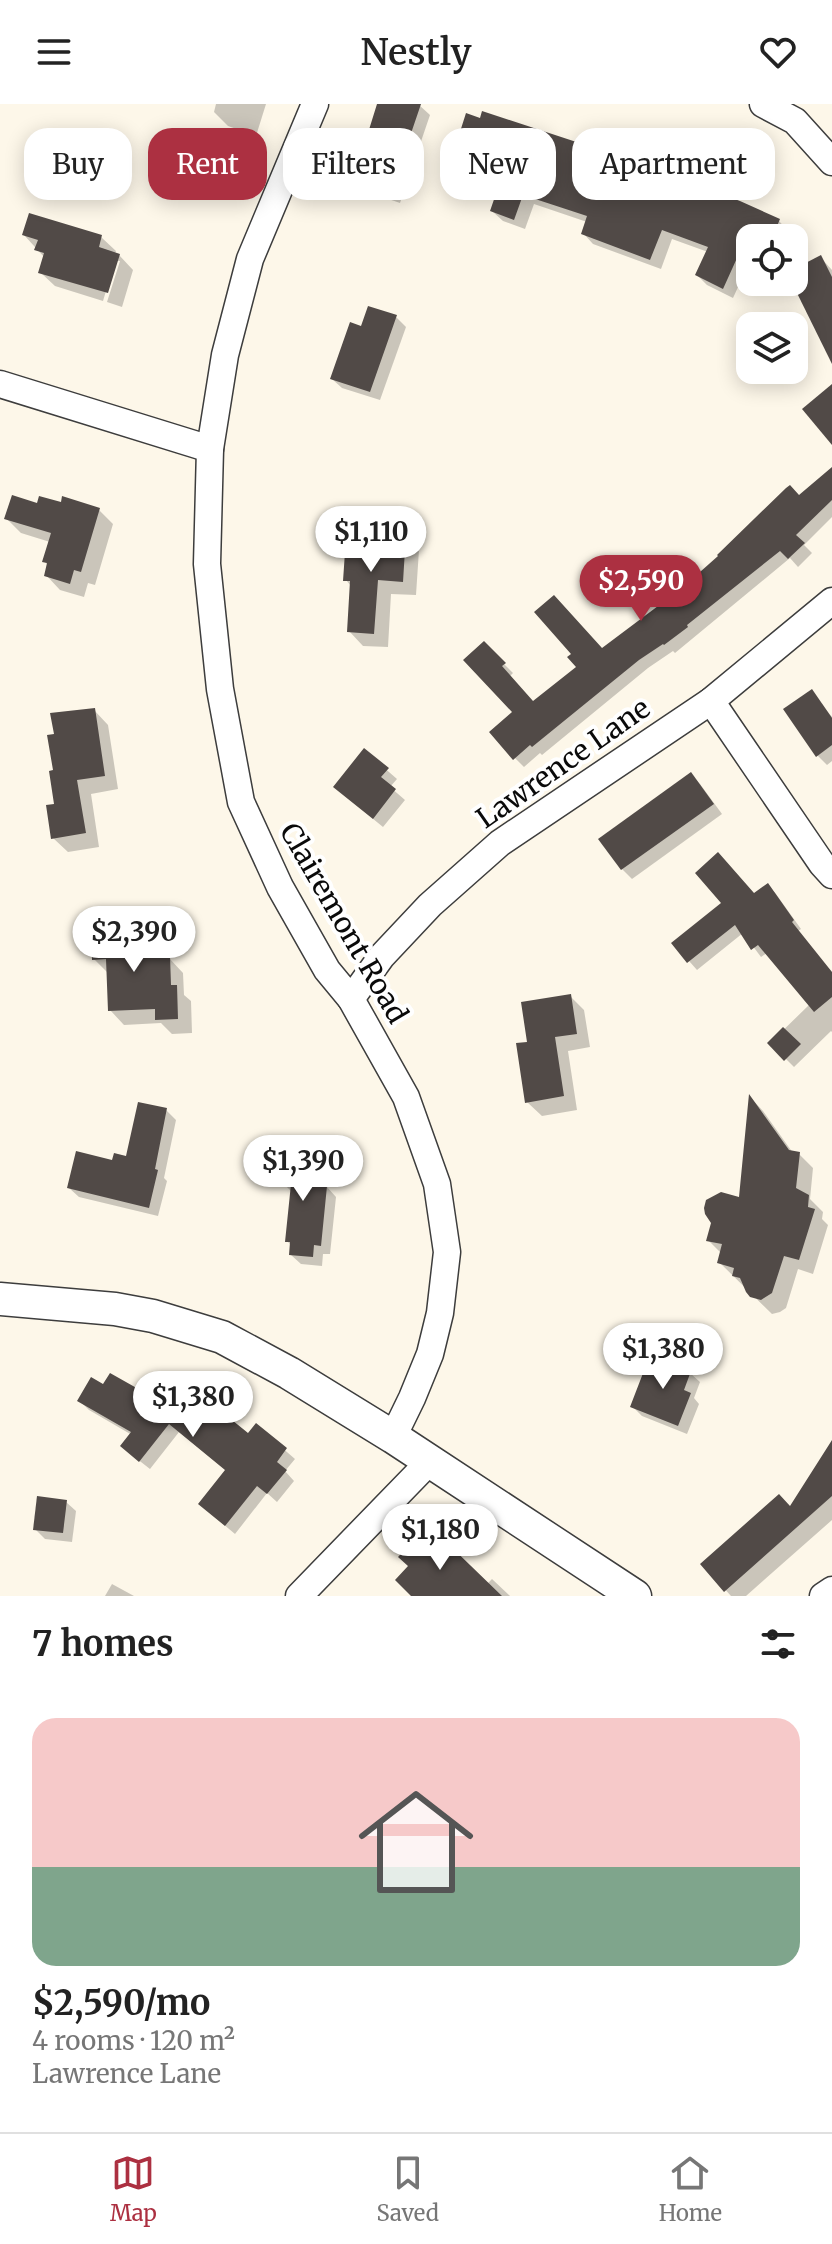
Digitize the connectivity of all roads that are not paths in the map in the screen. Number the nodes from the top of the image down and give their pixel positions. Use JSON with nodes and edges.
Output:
{"nodes":[{"id":1,"x":315,"y":104,"type":"edge"},
{"id":2,"x":763,"y":104,"type":"edge"},
{"id":3,"x":832,"y":162,"type":"edge"},
{"id":4,"x":0,"y":384,"type":"edge"},
{"id":5,"x":210,"y":449,"type":"junction"},
{"id":6,"x":832,"y":601,"type":"edge"},
{"id":7,"x":711,"y":701,"type":"junction"},
{"id":8,"x":832,"y":875,"type":"edge"},
{"id":9,"x":351,"y":999,"type":"junction"},
{"id":10,"x":0,"y":1299,"type":"edge"},
{"id":11,"x":393,"y":1437,"type":"junction"},
{"id":12,"x":430,"y":1461,"type":"junction"},
{"id":13,"x":832,"y":1590,"type":"edge"},
{"id":14,"x":299,"y":1596,"type":"edge"},
{"id":15,"x":635,"y":1596,"type":"edge"},
{"id":16,"x":823,"y":1596,"type":"edge"}],
"edges":[{"from":1,"to":5,"type":"street","name":"Clairemont Road"},
{"from":2,"to":3,"type":"street"},
{"from":4,"to":5,"type":"street"},
{"from":5,"to":9,"type":"street","name":"Clairemont Road"},
{"from":6,"to":7,"type":"street","name":"Lawrence Lane"},
{"from":7,"to":8,"type":"street"},
{"from":7,"to":9,"type":"street","name":"Lawrence Lane"},
{"from":9,"to":11,"type":"street","name":"Clairemont Road"},
{"from":10,"to":11,"type":"street"},
{"from":11,"to":12,"type":"street"},
{"from":12,"to":14,"type":"street"},
{"from":12,"to":15,"type":"street"},
{"from":13,"to":16,"type":"street"}]}
